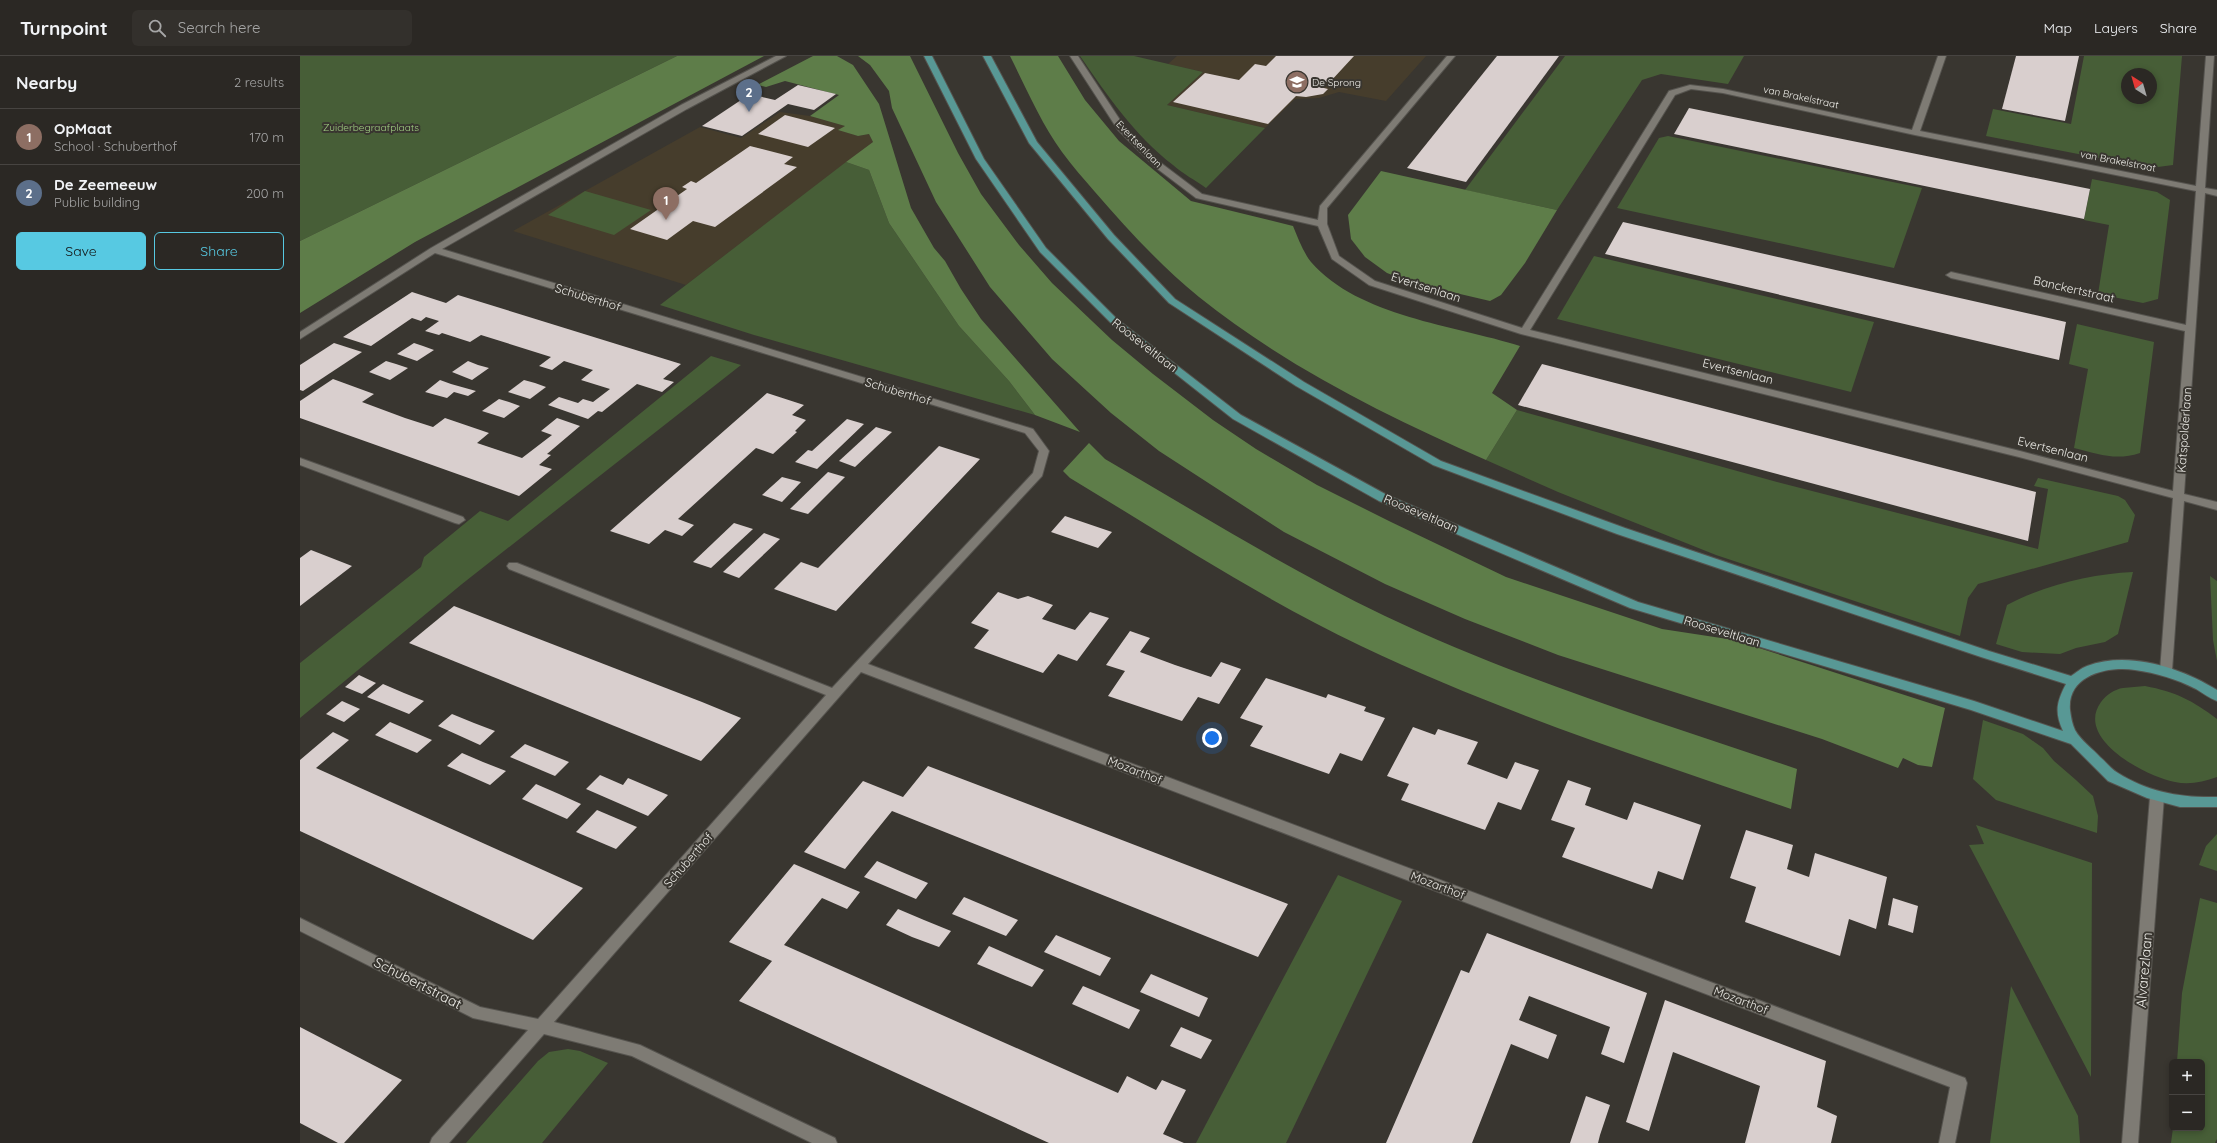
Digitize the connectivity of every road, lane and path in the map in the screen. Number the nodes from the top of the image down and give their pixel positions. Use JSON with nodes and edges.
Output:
{"nodes":[{"id":1,"x":782,"y":56,"type":"edge"},
{"id":2,"x":928,"y":56,"type":"edge"},
{"id":3,"x":987,"y":56,"type":"edge"},
{"id":4,"x":1074,"y":56,"type":"edge"},
{"id":5,"x":1451,"y":56,"type":"edge"},
{"id":6,"x":1942,"y":56,"type":"edge"},
{"id":7,"x":2210,"y":56,"type":"edge"},
{"id":8,"x":1915,"y":133,"type":"junction"},
{"id":9,"x":2200,"y":189,"type":"junction"},
{"id":10,"x":2217,"y":193,"type":"edge"},
{"id":11,"x":1322,"y":224,"type":"junction"},
{"id":12,"x":434,"y":250,"type":"junction"},
{"id":13,"x":1951,"y":275,"type":"dead end"},
{"id":14,"x":2190,"y":329,"type":"junction"},
{"id":15,"x":1524,"y":332,"type":"junction"},
{"id":16,"x":300,"y":336,"type":"edge"},
{"id":17,"x":300,"y":461,"type":"edge"},
{"id":18,"x":2179,"y":496,"type":"junction"},
{"id":19,"x":2217,"y":506,"type":"edge"},
{"id":20,"x":459,"y":520,"type":"dead end"},
{"id":21,"x":514,"y":566,"type":"dead end"},
{"id":22,"x":860,"y":666,"type":"junction"},
{"id":23,"x":2166,"y":670,"type":"junction"},
{"id":24,"x":2072,"y":682,"type":"junction"},
{"id":25,"x":835,"y":694,"type":"junction"},
{"id":26,"x":2217,"y":696,"type":"edge"},
{"id":27,"x":2072,"y":739,"type":"junction"},
{"id":28,"x":2158,"y":797,"type":"junction"},
{"id":29,"x":2217,"y":802,"type":"edge"},
{"id":30,"x":300,"y":924,"type":"edge"},
{"id":31,"x":541,"y":1026,"type":"junction"},
{"id":32,"x":438,"y":1143,"type":"edge"},
{"id":33,"x":829,"y":1143,"type":"edge"},
{"id":34,"x":1947,"y":1143,"type":"edge"},
{"id":35,"x":2130,"y":1143,"type":"edge"}],
"edges":[{"from":1,"to":12,"type":"street"},
{"from":2,"to":27,"type":"main road","name":"Rooseveltlaan"},
{"from":3,"to":24,"type":"main road"},
{"from":4,"to":11,"type":"street","name":"Evertsenlaan"},
{"from":5,"to":11,"type":"street"},
{"from":6,"to":8,"type":"street"},
{"from":7,"to":9,"type":"street","name":"Katspolderlaan"},
{"from":8,"to":9,"type":"street","name":"van Brakelstraat"},
{"from":8,"to":15,"type":"street","name":"van Brakelstraat"},
{"from":9,"to":10,"type":"street"},
{"from":9,"to":14,"type":"street","name":"Katspolderlaan"},
{"from":11,"to":15,"type":"street","name":"Evertsenlaan"},
{"from":12,"to":16,"type":"street"},
{"from":12,"to":22,"type":"street","name":"Schuberthof"},
{"from":13,"to":14,"type":"street","name":"Banckertstraat"},
{"from":14,"to":18,"type":"street","name":"Katspolderlaan"},
{"from":15,"to":18,"type":"street","name":"Evertsenlaan"},
{"from":17,"to":20,"type":"street"},
{"from":18,"to":19,"type":"street","name":"Evertsenlaan"},
{"from":18,"to":23,"type":"street","name":"Katspolderlaan"},
{"from":21,"to":25,"type":"street"},
{"from":22,"to":25,"type":"street","name":"Schuberthof"},
{"from":22,"to":34,"type":"street","name":"Mozarthof"},
{"from":23,"to":24,"type":"main road"},
{"from":23,"to":26,"type":"main road"},
{"from":24,"to":27,"type":"main road"},
{"from":25,"to":31,"type":"street","name":"Schuberthof"},
{"from":27,"to":28,"type":"main road"},
{"from":28,"to":29,"type":"main road"},
{"from":28,"to":35,"type":"street","name":"Alvarezlaan"},
{"from":30,"to":31,"type":"street","name":"Schubertstraat"},
{"from":31,"to":32,"type":"street","name":"Schuberthof"},
{"from":31,"to":33,"type":"street"}]}
